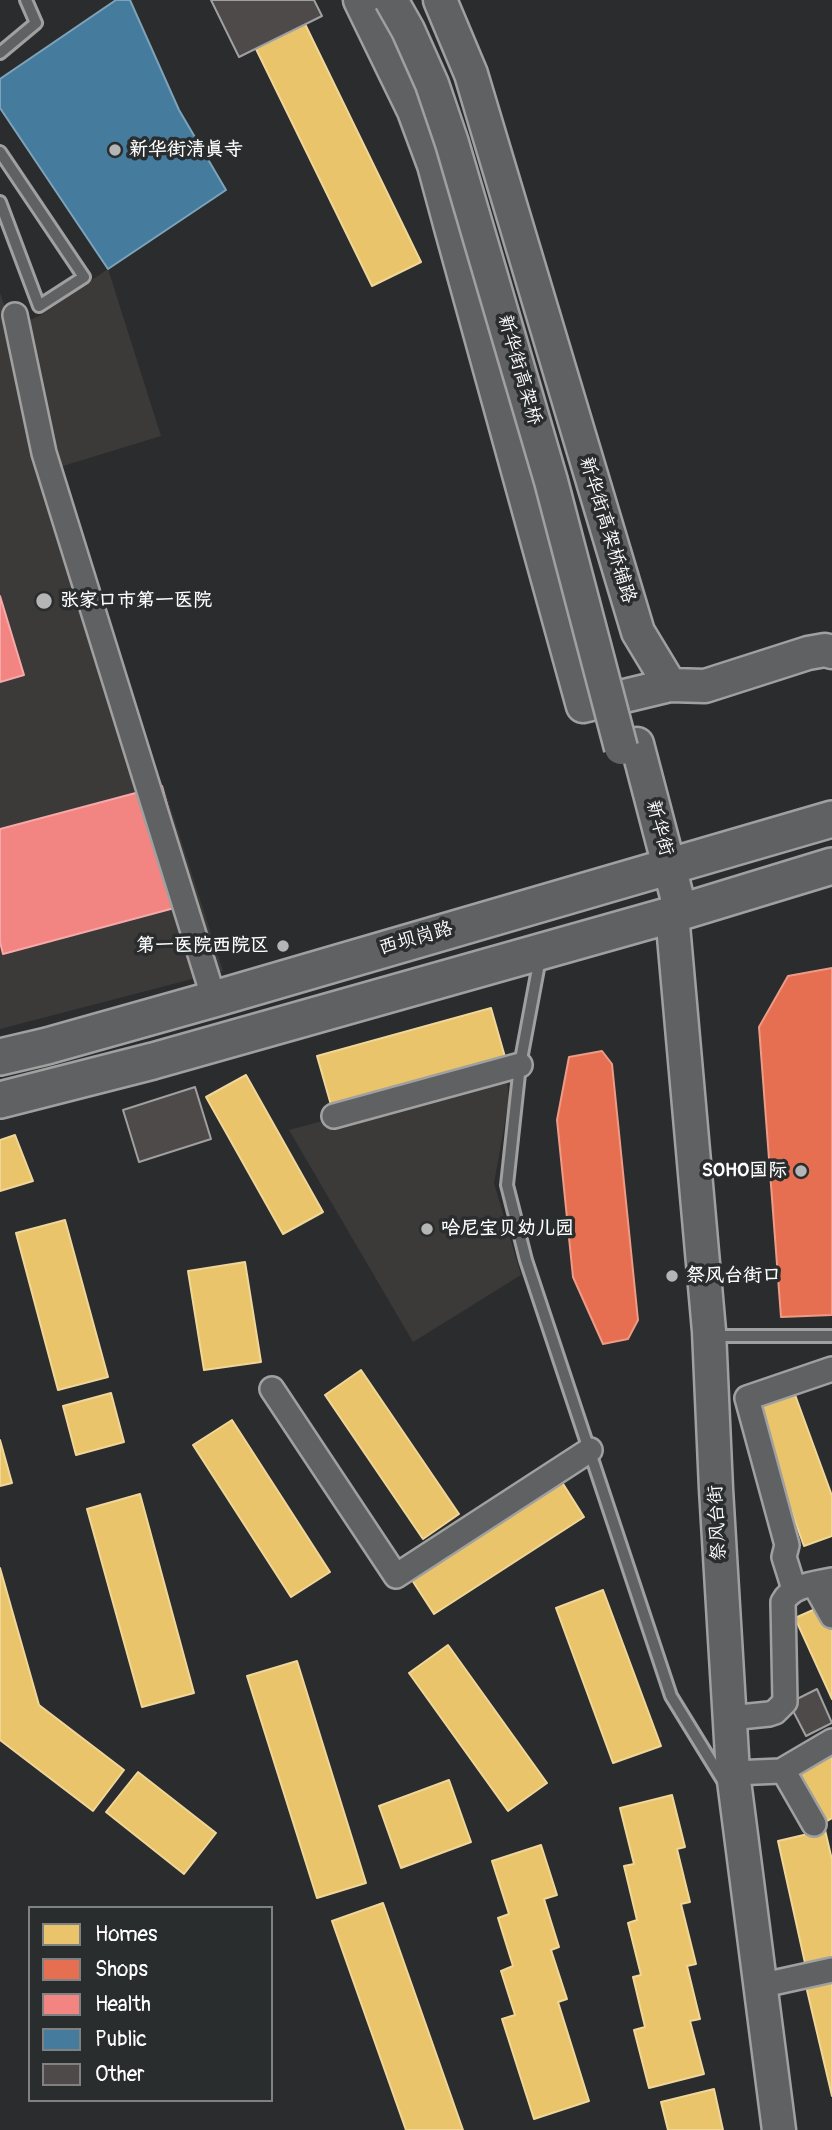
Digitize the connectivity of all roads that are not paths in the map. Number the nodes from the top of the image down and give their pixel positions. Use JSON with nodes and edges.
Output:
{"nodes":[{"id":1,"x":26,"y":0,"type":"edge"},
{"id":2,"x":360,"y":0,"type":"edge"},
{"id":3,"x":391,"y":0,"type":"edge"},
{"id":4,"x":407,"y":0,"type":"edge"},
{"id":5,"x":440,"y":0,"type":"edge"},
{"id":6,"x":0,"y":53,"type":"edge"},
{"id":7,"x":0,"y":152,"type":"edge"},
{"id":8,"x":0,"y":202,"type":"edge"},
{"id":9,"x":510,"y":208,"type":"junction"},
{"id":10,"x":450,"y":224,"type":"junction"},
{"id":11,"x":15,"y":315,"type":"dead end"},
{"id":12,"x":832,"y":653,"type":"edge"},
{"id":13,"x":670,"y":685,"type":"junction"},
{"id":14,"x":629,"y":746,"type":"junction"},
{"id":15,"x":832,"y":819,"type":"edge"},
{"id":16,"x":832,"y":866,"type":"edge"},
{"id":17,"x":661,"y":868,"type":"junction"},
{"id":18,"x":672,"y":914,"type":"junction"},
{"id":19,"x":541,"y":951,"type":"junction"},
{"id":20,"x":214,"y":999,"type":"junction"},
{"id":21,"x":0,"y":1057,"type":"edge"},
{"id":22,"x":520,"y":1065,"type":"junction"},
{"id":23,"x":0,"y":1100,"type":"edge"},
{"id":24,"x":334,"y":1116,"type":"dead end"},
{"id":25,"x":710,"y":1336,"type":"junction"},
{"id":26,"x":832,"y":1336,"type":"edge"},
{"id":27,"x":832,"y":1369,"type":"edge"},
{"id":28,"x":272,"y":1389,"type":"dead end"},
{"id":29,"x":590,"y":1450,"type":"junction"},
{"id":30,"x":813,"y":1585,"type":"edge"},
{"id":31,"x":832,"y":1616,"type":"edge"},
{"id":32,"x":730,"y":1718,"type":"junction"},
{"id":33,"x":832,"y":1741,"type":"edge"},
{"id":34,"x":783,"y":1770,"type":"junction"},
{"id":35,"x":735,"y":1788,"type":"junction"},
{"id":36,"x":814,"y":1824,"type":"dead end"},
{"id":37,"x":832,"y":1970,"type":"edge"},
{"id":38,"x":759,"y":1986,"type":"junction"},
{"id":39,"x":779,"y":2130,"type":"edge"}],
"edges":[{"from":1,"to":6,"type":"lane"},
{"from":2,"to":10,"type":"main road"},
{"from":3,"to":14,"type":"main road","name":"新华街高架桥","bridge":true},
{"from":4,"to":14,"type":"main road","name":"新华街高架桥"},
{"from":5,"to":9,"type":"main road","name":"新华街高架桥辅路"},
{"from":7,"to":8,"type":"lane"},
{"from":9,"to":10,"type":"main road"},
{"from":9,"to":13,"type":"main road","name":"新华街高架桥辅路"},
{"from":10,"to":13,"type":"main road"},
{"from":11,"to":20,"type":"street"},
{"from":12,"to":13,"type":"main road"},
{"from":14,"to":17,"type":"main road","name":"新华街"},
{"from":15,"to":17,"type":"main road","name":"西坝岗路"},
{"from":16,"to":18,"type":"main road"},
{"from":17,"to":18,"type":"main road","name":"新华街"},
{"from":17,"to":20,"type":"main road","name":"西坝岗路"},
{"from":18,"to":19,"type":"main road"},
{"from":18,"to":25,"type":"main road","name":"祭风台街"},
{"from":19,"to":22,"type":"lane"},
{"from":19,"to":23,"type":"main road"},
{"from":20,"to":21,"type":"main road","name":"西坝岗路"},
{"from":22,"to":24,"type":"street"},
{"from":22,"to":29,"type":"lane"},
{"from":25,"to":26,"type":"lane"},
{"from":25,"to":32,"type":"main road","name":"祭风台街"},
{"from":27,"to":30,"type":"street"},
{"from":28,"to":29,"type":"street"},
{"from":29,"to":35,"type":"lane"},
{"from":30,"to":31,"type":"street"},
{"from":30,"to":32,"type":"street"},
{"from":32,"to":35,"type":"main road","name":"祭风台街"},
{"from":33,"to":34,"type":"street"},
{"from":34,"to":35,"type":"street"},
{"from":34,"to":36,"type":"street"},
{"from":35,"to":38,"type":"main road","name":"祭风台街"},
{"from":37,"to":38,"type":"street"},
{"from":38,"to":39,"type":"main road","name":"祭风台街"}]}
